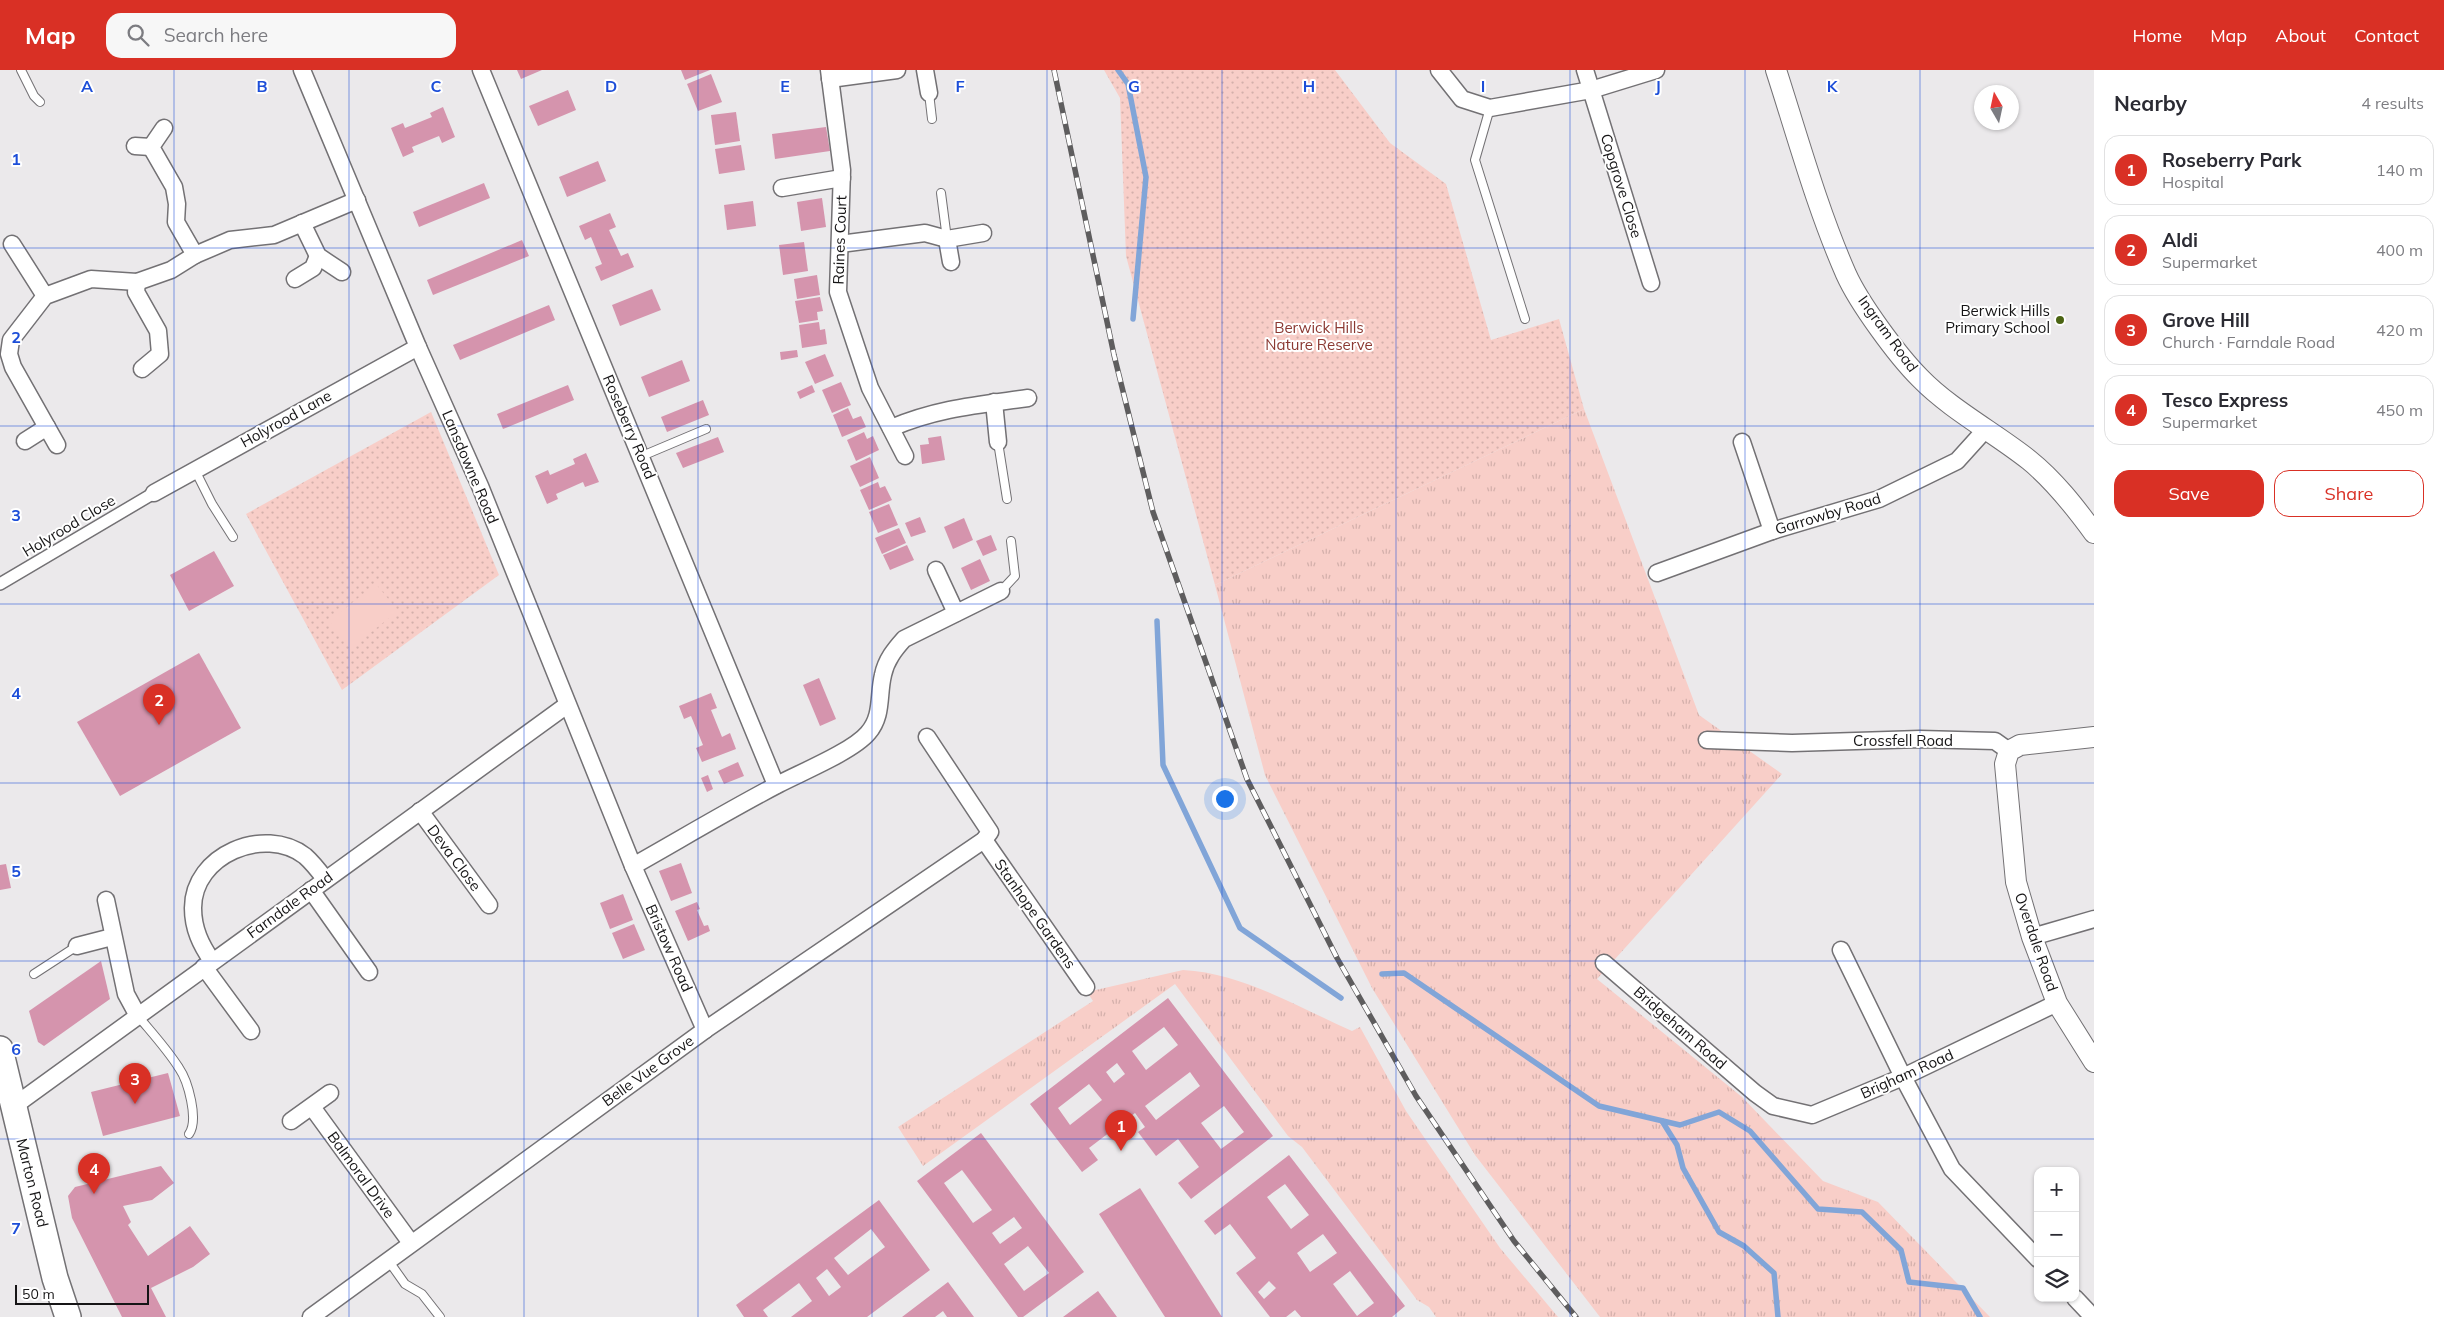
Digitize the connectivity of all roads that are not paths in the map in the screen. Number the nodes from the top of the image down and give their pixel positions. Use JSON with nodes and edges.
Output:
{"nodes":[{"id":1,"x":21,"y":70,"type":"edge"},
{"id":2,"x":302,"y":70,"type":"edge"},
{"id":3,"x":481,"y":70,"type":"edge"},
{"id":4,"x":897,"y":70,"type":"edge"},
{"id":5,"x":925,"y":70,"type":"edge"},
{"id":6,"x":1438,"y":70,"type":"edge"},
{"id":7,"x":1585,"y":70,"type":"edge"},
{"id":8,"x":1656,"y":70,"type":"edge"},
{"id":9,"x":1776,"y":70,"type":"edge"},
{"id":10,"x":829,"y":74,"type":"edge"},
{"id":11,"x":1591,"y":90,"type":"junction"},
{"id":12,"x":929,"y":94,"type":"joint"},
{"id":13,"x":40,"y":102,"type":"dead end"},
{"id":14,"x":1490,"y":108,"type":"junction"},
{"id":15,"x":932,"y":118,"type":"dead end"},
{"id":16,"x":164,"y":128,"type":"dead end"},
{"id":17,"x":842,"y":178,"type":"junction"},
{"id":18,"x":782,"y":188,"type":"dead end"},
{"id":19,"x":941,"y":193,"type":"dead end"},
{"id":20,"x":358,"y":200,"type":"junction"},
{"id":21,"x":302,"y":224,"type":"junction"},
{"id":22,"x":983,"y":233,"type":"dead end"},
{"id":23,"x":947,"y":239,"type":"junction"},
{"id":24,"x":12,"y":244,"type":"dead end"},
{"id":25,"x":840,"y":244,"type":"junction"},
{"id":26,"x":195,"y":255,"type":"junction"},
{"id":27,"x":318,"y":256,"type":"junction"},
{"id":28,"x":951,"y":262,"type":"dead end"},
{"id":29,"x":342,"y":272,"type":"dead end"},
{"id":30,"x":295,"y":278,"type":"dead end"},
{"id":31,"x":137,"y":282,"type":"junction"},
{"id":32,"x":1651,"y":283,"type":"dead end"},
{"id":33,"x":46,"y":296,"type":"junction"},
{"id":34,"x":1525,"y":318,"type":"dead end"},
{"id":35,"x":418,"y":346,"type":"junction"},
{"id":36,"x":5,"y":354,"type":"edge"},
{"id":37,"x":142,"y":369,"type":"dead end"},
{"id":38,"x":1028,"y":398,"type":"dead end"},
{"id":39,"x":994,"y":402,"type":"junction"},
{"id":40,"x":47,"y":427,"type":"junction"},
{"id":41,"x":892,"y":428,"type":"junction"},
{"id":42,"x":706,"y":429,"type":"dead end"},
{"id":43,"x":1985,"y":430,"type":"junction"},
{"id":44,"x":25,"y":441,"type":"dead end"},
{"id":45,"x":998,"y":442,"type":"joint"},
{"id":46,"x":1742,"y":442,"type":"dead end"},
{"id":47,"x":57,"y":445,"type":"dead end"},
{"id":48,"x":642,"y":456,"type":"junction"},
{"id":49,"x":905,"y":456,"type":"dead end"},
{"id":50,"x":195,"y":470,"type":"junction"},
{"id":51,"x":154,"y":493,"type":"joint"},
{"id":52,"x":1007,"y":499,"type":"dead end"},
{"id":53,"x":1772,"y":531,"type":"junction"},
{"id":54,"x":2094,"y":533,"type":"edge"},
{"id":55,"x":234,"y":537,"type":"dead end"},
{"id":56,"x":1011,"y":541,"type":"dead end"},
{"id":57,"x":936,"y":570,"type":"dead end"},
{"id":58,"x":1657,"y":573,"type":"dead end"},
{"id":59,"x":0,"y":584,"type":"edge"},
{"id":60,"x":1001,"y":591,"type":"joint"},
{"id":61,"x":956,"y":613,"type":"junction"},
{"id":62,"x":567,"y":705,"type":"junction"},
{"id":63,"x":927,"y":737,"type":"dead end"},
{"id":64,"x":2094,"y":737,"type":"edge"},
{"id":65,"x":1707,"y":740,"type":"dead end"},
{"id":66,"x":2010,"y":751,"type":"junction"},
{"id":67,"x":776,"y":785,"type":"junction"},
{"id":68,"x":420,"y":811,"type":"junction"},
{"id":69,"x":987,"y":836,"type":"junction"},
{"id":70,"x":632,"y":866,"type":"junction"},
{"id":71,"x":325,"y":880,"type":"junction"},
{"id":72,"x":311,"y":890,"type":"junction"},
{"id":73,"x":106,"y":900,"type":"dead end"},
{"id":74,"x":489,"y":905,"type":"dead end"},
{"id":75,"x":2094,"y":919,"type":"edge"},
{"id":76,"x":112,"y":937,"type":"junction"},
{"id":77,"x":2032,"y":937,"type":"junction"},
{"id":78,"x":77,"y":946,"type":"joint"},
{"id":79,"x":1841,"y":950,"type":"dead end"},
{"id":80,"x":1604,"y":962,"type":"dead end"},
{"id":81,"x":208,"y":964,"type":"junction"},
{"id":82,"x":369,"y":972,"type":"dead end"},
{"id":83,"x":34,"y":974,"type":"dead end"},
{"id":84,"x":1086,"y":987,"type":"dead end"},
{"id":85,"x":2057,"y":1003,"type":"junction"},
{"id":86,"x":138,"y":1016,"type":"junction"},
{"id":87,"x":704,"y":1030,"type":"junction"},
{"id":88,"x":251,"y":1031,"type":"dead end"},
{"id":89,"x":0,"y":1049,"type":"edge"},
{"id":90,"x":2094,"y":1062,"type":"edge"},
{"id":91,"x":1903,"y":1077,"type":"junction"},
{"id":92,"x":1755,"y":1093,"type":"joint"},
{"id":93,"x":330,"y":1094,"type":"dead end"},
{"id":94,"x":14,"y":1106,"type":"junction"},
{"id":95,"x":312,"y":1107,"type":"junction"},
{"id":96,"x":291,"y":1121,"type":"dead end"},
{"id":97,"x":189,"y":1134,"type":"dead end"},
{"id":98,"x":411,"y":1243,"type":"junction"},
{"id":99,"x":2036,"y":1257,"type":"edge"},
{"id":100,"x":388,"y":1260,"type":"junction"},
{"id":101,"x":2079,"y":1302,"type":"edge"},
{"id":102,"x":68,"y":1317,"type":"edge"},
{"id":103,"x":311,"y":1317,"type":"edge"},
{"id":104,"x":440,"y":1317,"type":"edge"},
{"id":105,"x":2093,"y":1317,"type":"edge"}],
"edges":[{"from":1,"to":13,"type":"lane"},
{"from":2,"to":20,"type":"street","name":"Lansdowne Road"},
{"from":3,"to":48,"type":"street","name":"Roseberry Road"},
{"from":4,"to":10,"type":"street"},
{"from":5,"to":12,"type":"street"},
{"from":6,"to":14,"type":"street"},
{"from":7,"to":11,"type":"street","name":"Copgrove Close"},
{"from":8,"to":11,"type":"street"},
{"from":9,"to":43,"type":"street","name":"Ingram Road"},
{"from":10,"to":17,"type":"street","name":"Raines Court"},
{"from":11,"to":14,"type":"street"},
{"from":11,"to":32,"type":"street","name":"Copgrove Close"},
{"from":12,"to":15,"type":"lane"},
{"from":14,"to":34,"type":"lane"},
{"from":16,"to":26,"type":"street"},
{"from":17,"to":18,"type":"street"},
{"from":17,"to":25,"type":"street","name":"Raines Court"},
{"from":19,"to":23,"type":"lane"},
{"from":20,"to":21,"type":"street"},
{"from":20,"to":35,"type":"street","name":"Lansdowne Road"},
{"from":21,"to":26,"type":"street"},
{"from":21,"to":27,"type":"street"},
{"from":22,"to":23,"type":"street"},
{"from":23,"to":25,"type":"street"},
{"from":23,"to":28,"type":"street"},
{"from":24,"to":33,"type":"street"},
{"from":25,"to":41,"type":"street","name":"Raines Court"},
{"from":26,"to":31,"type":"street"},
{"from":27,"to":29,"type":"street"},
{"from":27,"to":30,"type":"street"},
{"from":31,"to":33,"type":"street"},
{"from":31,"to":37,"type":"street"},
{"from":33,"to":36,"type":"street"},
{"from":35,"to":50,"type":"street","name":"Holyrood Lane"},
{"from":35,"to":62,"type":"street","name":"Lansdowne Road"},
{"from":36,"to":40,"type":"street"},
{"from":38,"to":39,"type":"street"},
{"from":39,"to":41,"type":"street"},
{"from":39,"to":45,"type":"street"},
{"from":40,"to":44,"type":"street"},
{"from":40,"to":47,"type":"street"},
{"from":41,"to":49,"type":"street","name":"Raines Court"},
{"from":42,"to":48,"type":"lane"},
{"from":43,"to":53,"type":"street","name":"Garrowby Road"},
{"from":43,"to":54,"type":"street","name":"Ingram Road"},
{"from":45,"to":52,"type":"lane"},
{"from":46,"to":53,"type":"street"},
{"from":48,"to":67,"type":"street","name":"Roseberry Road"},
{"from":50,"to":51,"type":"street","name":"Holyrood Lane"},
{"from":50,"to":55,"type":"lane"},
{"from":51,"to":59,"type":"street","name":"Holyrood Close"},
{"from":53,"to":58,"type":"street","name":"Garrowby Road"},
{"from":56,"to":60,"type":"lane"},
{"from":57,"to":61,"type":"street"},
{"from":60,"to":61,"type":"street"},
{"from":61,"to":67,"type":"street"},
{"from":62,"to":68,"type":"street","name":"Farndale Road"},
{"from":62,"to":70,"type":"street","name":"Lansdowne Road"},
{"from":63,"to":69,"type":"street","name":"Stanhope Gardens"},
{"from":64,"to":66,"type":"street"},
{"from":65,"to":66,"type":"street","name":"Crossfell Road"},
{"from":66,"to":77,"type":"street","name":"Overdale Road"},
{"from":67,"to":70,"type":"street"},
{"from":68,"to":71,"type":"street","name":"Farndale Road"},
{"from":68,"to":74,"type":"street","name":"Deva Close"},
{"from":69,"to":84,"type":"street","name":"Stanhope Gardens"},
{"from":69,"to":87,"type":"street","name":"Belle Vue Grove"},
{"from":70,"to":87,"type":"street","name":"Bristow Road"},
{"from":71,"to":72,"type":"street","name":"Farndale Road"},
{"from":71,"to":81,"type":"street"},
{"from":72,"to":81,"type":"street","name":"Farndale Road"},
{"from":72,"to":82,"type":"street"},
{"from":73,"to":76,"type":"street"},
{"from":75,"to":77,"type":"street"},
{"from":76,"to":78,"type":"street"},
{"from":76,"to":86,"type":"street"},
{"from":77,"to":85,"type":"street","name":"Overdale Road"},
{"from":78,"to":83,"type":"lane"},
{"from":79,"to":91,"type":"street"},
{"from":80,"to":92,"type":"street","name":"Bridgeham Road"},
{"from":81,"to":86,"type":"street","name":"Farndale Road"},
{"from":81,"to":88,"type":"street"},
{"from":85,"to":90,"type":"street","name":"Overdale Road"},
{"from":85,"to":91,"type":"street","name":"Brigham Road"},
{"from":86,"to":94,"type":"street","name":"Farndale Road"},
{"from":86,"to":97,"type":"lane"},
{"from":87,"to":98,"type":"street","name":"Belle Vue Grove"},
{"from":89,"to":94,"type":"main road","name":"Marton Road"},
{"from":91,"to":92,"type":"street","name":"Brigham Road"},
{"from":91,"to":99,"type":"street"},
{"from":93,"to":95,"type":"street"},
{"from":94,"to":102,"type":"main road","name":"Marton Road"},
{"from":95,"to":96,"type":"street"},
{"from":95,"to":98,"type":"street","name":"Balmoral Drive"},
{"from":98,"to":100,"type":"street","name":"Belle Vue Grove"},
{"from":100,"to":103,"type":"street","name":"Belle Vue Grove"},
{"from":100,"to":104,"type":"lane"},
{"from":101,"to":105,"type":"street"}]}
